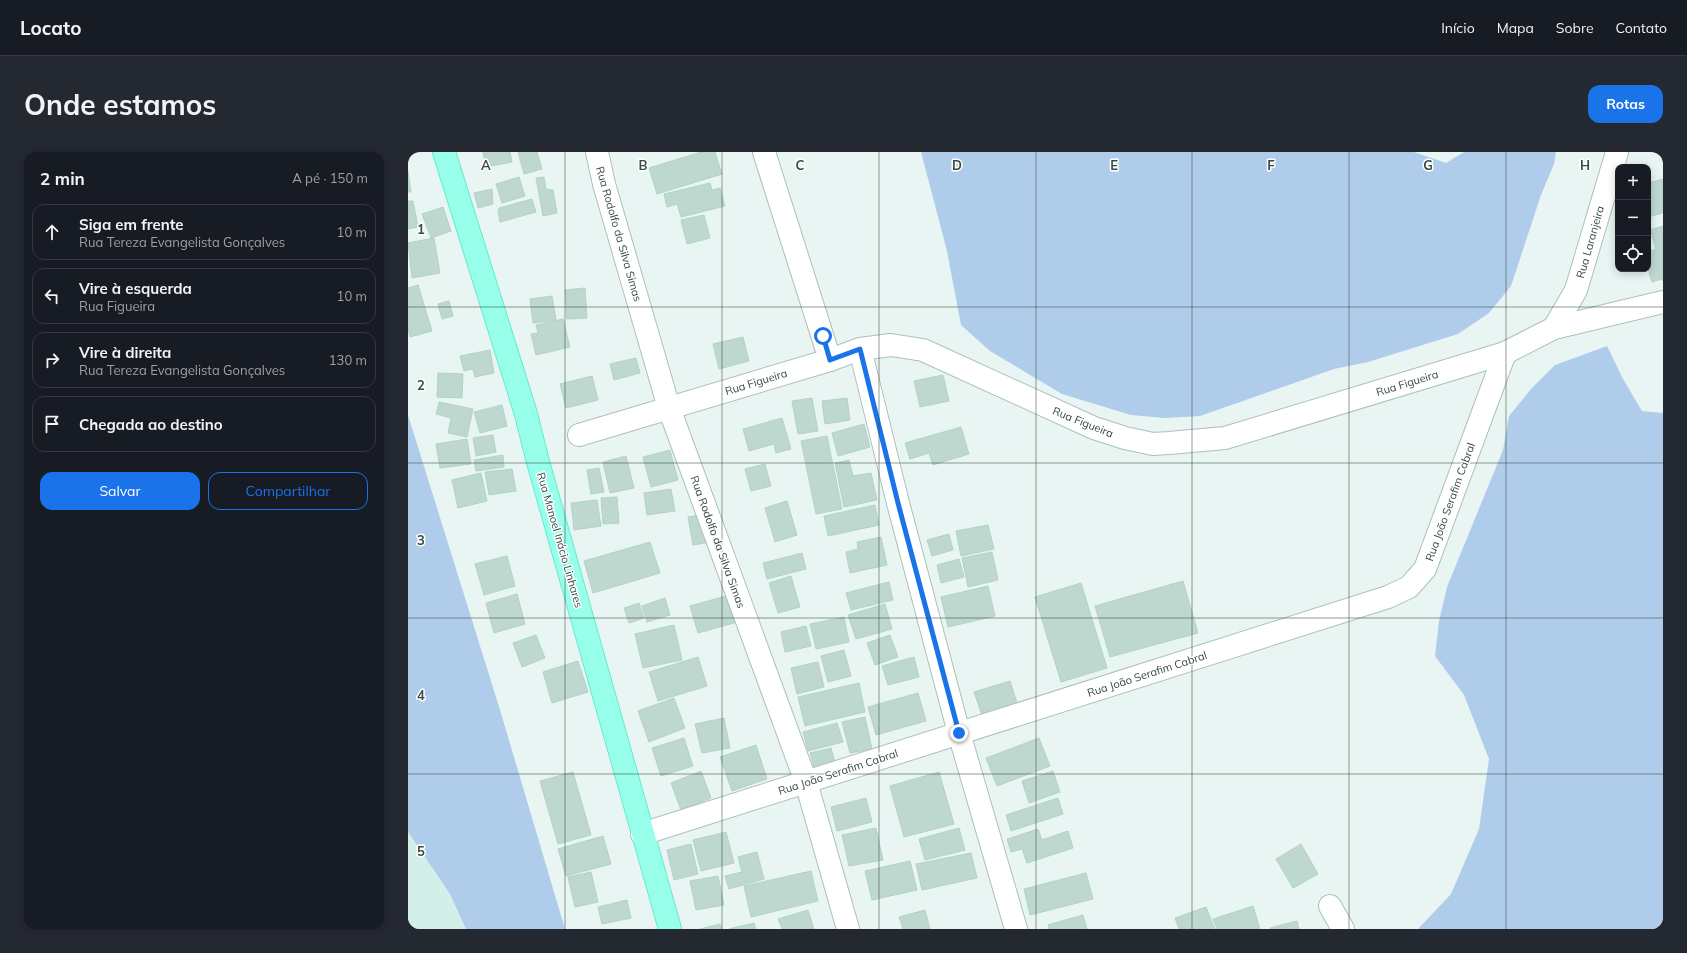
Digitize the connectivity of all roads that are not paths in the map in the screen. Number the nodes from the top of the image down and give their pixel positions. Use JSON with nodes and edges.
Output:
{"nodes":[{"id":1,"x":444,"y":152,"type":"edge"},
{"id":2,"x":597,"y":152,"type":"edge"},
{"id":3,"x":764,"y":152,"type":"edge"},
{"id":4,"x":1616,"y":152,"type":"edge"},
{"id":5,"x":1663,"y":302,"type":"edge"},
{"id":6,"x":1554,"y":328,"type":"junction"},
{"id":7,"x":860,"y":349,"type":"junction"},
{"id":8,"x":1505,"y":353,"type":"junction"},
{"id":9,"x":830,"y":360,"type":"junction"},
{"id":10,"x":669,"y":408,"type":"junction"},
{"id":11,"x":579,"y":435,"type":"dead end"},
{"id":12,"x":959,"y":733,"type":"junction"},
{"id":13,"x":806,"y":782,"type":"junction"},
{"id":14,"x":642,"y":834,"type":"junction"},
{"id":15,"x":1330,"y":906,"type":"dead end"},
{"id":16,"x":670,"y":929,"type":"edge"},
{"id":17,"x":848,"y":929,"type":"edge"},
{"id":18,"x":1016,"y":929,"type":"edge"},
{"id":19,"x":1343,"y":929,"type":"edge"}],
"edges":[{"from":1,"to":14,"type":"main road","name":"Rua Manoel Inácio Linhares"},
{"from":2,"to":10,"type":"street","name":"Rua Rodolfo da Silva Simas"},
{"from":3,"to":9,"type":"street"},
{"from":4,"to":6,"type":"street","name":"Rua Laranjeira"},
{"from":5,"to":6,"type":"street","name":"Rua Figueira"},
{"from":6,"to":8,"type":"street","name":"Rua Figueira"},
{"from":7,"to":8,"type":"street","name":"Rua Figueira"},
{"from":7,"to":9,"type":"street","name":"Rua Figueira"},
{"from":7,"to":12,"type":"street"},
{"from":8,"to":12,"type":"street","name":"Rua João Serafim Cabral"},
{"from":9,"to":10,"type":"street","name":"Rua Figueira"},
{"from":10,"to":11,"type":"street","name":"Rua Figueira"},
{"from":10,"to":13,"type":"street","name":"Rua Rodolfo da Silva Simas"},
{"from":12,"to":13,"type":"street","name":"Rua João Serafim Cabral"},
{"from":12,"to":18,"type":"street"},
{"from":13,"to":14,"type":"street","name":"Rua João Serafim Cabral"},
{"from":13,"to":17,"type":"street","name":"Rua Rodolfo da Silva Simas"},
{"from":14,"to":16,"type":"main road","name":"Rua Manoel Inácio Linhares"},
{"from":15,"to":19,"type":"street"}]}
